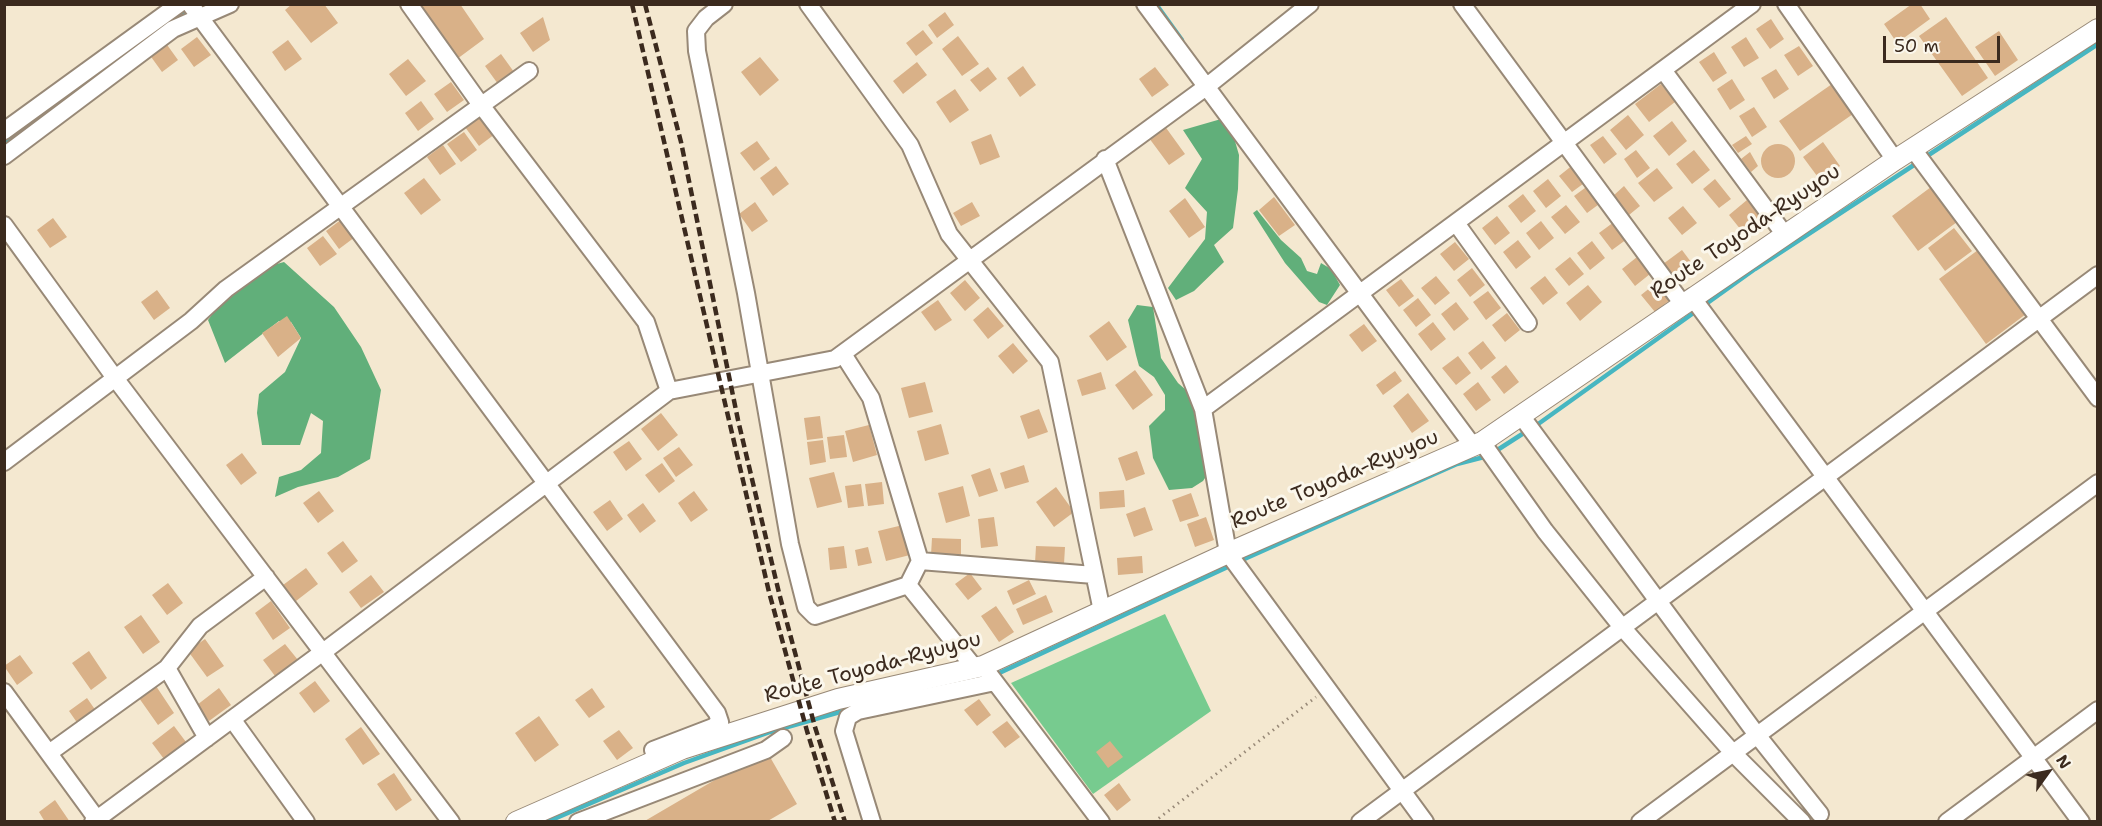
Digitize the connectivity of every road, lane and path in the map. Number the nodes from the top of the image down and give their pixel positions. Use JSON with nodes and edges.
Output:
{"nodes":[{"id":1,"x":179,"y":4,"type":"edge"},
{"id":2,"x":230,"y":4,"type":"edge"},
{"id":3,"x":409,"y":4,"type":"edge"},
{"id":4,"x":724,"y":4,"type":"edge"},
{"id":5,"x":808,"y":4,"type":"edge"},
{"id":6,"x":1145,"y":4,"type":"edge"},
{"id":7,"x":1310,"y":4,"type":"edge"},
{"id":8,"x":1462,"y":4,"type":"edge"},
{"id":9,"x":1752,"y":4,"type":"edge"},
{"id":10,"x":1786,"y":4,"type":"edge"},
{"id":11,"x":194,"y":10,"type":"edge"},
{"id":12,"x":2097,"y":29,"type":"edge"},
{"id":13,"x":1663,"y":70,"type":"junction"},
{"id":14,"x":529,"y":71,"type":"dead end"},
{"id":15,"x":1206,"y":87,"type":"junction"},
{"id":16,"x":481,"y":105,"type":"junction"},
{"id":17,"x":4,"y":131,"type":"edge"},
{"id":18,"x":1563,"y":144,"type":"junction"},
{"id":19,"x":1913,"y":149,"type":"junction"},
{"id":20,"x":4,"y":156,"type":"edge"},
{"id":21,"x":1105,"y":159,"type":"junction"},
{"id":22,"x":1895,"y":160,"type":"junction"},
{"id":23,"x":339,"y":207,"type":"junction"},
{"id":24,"x":1456,"y":223,"type":"junction"},
{"id":25,"x":4,"y":225,"type":"edge"},
{"id":26,"x":1785,"y":234,"type":"junction"},
{"id":27,"x":969,"y":260,"type":"junction"},
{"id":28,"x":2097,"y":275,"type":"edge"},
{"id":29,"x":1360,"y":294,"type":"junction"},
{"id":30,"x":1687,"y":300,"type":"junction"},
{"id":31,"x":2039,"y":318,"type":"junction"},
{"id":32,"x":1528,"y":323,"type":"dead end"},
{"id":33,"x":843,"y":354,"type":"junction"},
{"id":34,"x":759,"y":374,"type":"junction"},
{"id":35,"x":115,"y":378,"type":"junction"},
{"id":36,"x":669,"y":391,"type":"junction"},
{"id":37,"x":2097,"y":398,"type":"edge"},
{"id":38,"x":1203,"y":409,"type":"junction"},
{"id":39,"x":1522,"y":417,"type":"junction"},
{"id":40,"x":1478,"y":444,"type":"junction"},
{"id":41,"x":4,"y":462,"type":"edge"},
{"id":42,"x":1825,"y":475,"type":"junction"},
{"id":43,"x":546,"y":483,"type":"junction"},
{"id":44,"x":2097,"y":483,"type":"edge"},
{"id":45,"x":1228,"y":553,"type":"junction"},
{"id":46,"x":920,"y":561,"type":"junction"},
{"id":47,"x":1095,"y":575,"type":"junction"},
{"id":48,"x":266,"y":577,"type":"junction"},
{"id":49,"x":908,"y":585,"type":"junction"},
{"id":50,"x":1657,"y":600,"type":"junction"},
{"id":51,"x":1102,"y":611,"type":"junction"},
{"id":52,"x":1925,"y":611,"type":"junction"},
{"id":53,"x":1621,"y":626,"type":"junction"},
{"id":54,"x":323,"y":652,"type":"junction"},
{"id":55,"x":978,"y":666,"type":"junction"},
{"id":56,"x":167,"y":668,"type":"junction"},
{"id":57,"x":995,"y":682,"type":"junction"},
{"id":58,"x":1327,"y":688,"type":"junction"},
{"id":59,"x":4,"y":692,"type":"edge"},
{"id":60,"x":2097,"y":711,"type":"edge"},
{"id":61,"x":232,"y":719,"type":"junction"},
{"id":62,"x":1757,"y":735,"type":"junction"},
{"id":63,"x":207,"y":738,"type":"junction"},
{"id":64,"x":783,"y":738,"type":"dead end"},
{"id":65,"x":49,"y":753,"type":"junction"},
{"id":66,"x":1733,"y":753,"type":"junction"},
{"id":67,"x":2033,"y":758,"type":"junction"},
{"id":68,"x":656,"y":760,"type":"junction"},
{"id":69,"x":1402,"y":790,"type":"junction"},
{"id":70,"x":1820,"y":814,"type":"dead end"},
{"id":71,"x":96,"y":821,"type":"edge"},
{"id":72,"x":306,"y":822,"type":"edge"},
{"id":73,"x":451,"y":822,"type":"edge"},
{"id":74,"x":516,"y":822,"type":"edge"},
{"id":75,"x":578,"y":822,"type":"edge"},
{"id":76,"x":872,"y":822,"type":"edge"},
{"id":77,"x":1101,"y":822,"type":"edge"},
{"id":78,"x":1154,"y":822,"type":"edge"},
{"id":79,"x":1360,"y":822,"type":"edge"},
{"id":80,"x":1425,"y":822,"type":"edge"},
{"id":81,"x":1640,"y":822,"type":"edge"},
{"id":82,"x":1802,"y":822,"type":"edge"},
{"id":83,"x":1947,"y":822,"type":"edge"},
{"id":84,"x":2081,"y":822,"type":"edge"}],
"edges":[{"from":1,"to":17,"type":"street"},
{"from":2,"to":11,"type":"street"},
{"from":3,"to":16,"type":"street"},
{"from":4,"to":34,"type":"street"},
{"from":5,"to":27,"type":"street"},
{"from":6,"to":15,"type":"street"},
{"from":7,"to":15,"type":"street"},
{"from":8,"to":18,"type":"street"},
{"from":9,"to":13,"type":"street"},
{"from":10,"to":22,"type":"street"},
{"from":11,"to":20,"type":"street"},
{"from":11,"to":23,"type":"street"},
{"from":12,"to":19,"type":"main road","name":"Route Toyoda-Ryuyou"},
{"from":13,"to":18,"type":"street"},
{"from":13,"to":26,"type":"street"},
{"from":14,"to":16,"type":"street"},
{"from":15,"to":21,"type":"street"},
{"from":15,"to":29,"type":"street"},
{"from":16,"to":23,"type":"street"},
{"from":16,"to":36,"type":"street"},
{"from":18,"to":24,"type":"street"},
{"from":18,"to":30,"type":"street"},
{"from":19,"to":22,"type":"main road","name":"Route Toyoda-Ryuyou"},
{"from":19,"to":31,"type":"street"},
{"from":21,"to":27,"type":"street"},
{"from":21,"to":38,"type":"street"},
{"from":22,"to":26,"type":"main road","name":"Route Toyoda-Ryuyou"},
{"from":23,"to":35,"type":"street"},
{"from":23,"to":43,"type":"street"},
{"from":24,"to":29,"type":"street"},
{"from":24,"to":32,"type":"street"},
{"from":25,"to":35,"type":"street"},
{"from":26,"to":30,"type":"main road","name":"Route Toyoda-Ryuyou"},
{"from":27,"to":33,"type":"street"},
{"from":27,"to":47,"type":"street"},
{"from":28,"to":31,"type":"street"},
{"from":29,"to":38,"type":"street"},
{"from":29,"to":40,"type":"street"},
{"from":30,"to":39,"type":"main road","name":"Route Toyoda-Ryuyou"},
{"from":30,"to":42,"type":"street"},
{"from":31,"to":37,"type":"street"},
{"from":31,"to":42,"type":"street"},
{"from":33,"to":34,"type":"street"},
{"from":33,"to":46,"type":"street"},
{"from":34,"to":36,"type":"street"},
{"from":34,"to":49,"type":"street"},
{"from":35,"to":41,"type":"street"},
{"from":35,"to":48,"type":"street"},
{"from":36,"to":43,"type":"street"},
{"from":38,"to":45,"type":"street"},
{"from":39,"to":40,"type":"main road","name":"Route Toyoda-Ryuyou"},
{"from":39,"to":50,"type":"street"},
{"from":40,"to":45,"type":"main road","name":"Route Toyoda-Ryuyou"},
{"from":40,"to":53,"type":"street"},
{"from":42,"to":50,"type":"street"},
{"from":42,"to":52,"type":"street"},
{"from":43,"to":54,"type":"street"},
{"from":43,"to":68,"type":"street"},
{"from":44,"to":52,"type":"street"},
{"from":45,"to":51,"type":"main road","name":"Route Toyoda-Ryuyou"},
{"from":45,"to":58,"type":"street"},
{"from":46,"to":47,"type":"street"},
{"from":46,"to":49,"type":"street"},
{"from":47,"to":51,"type":"street"},
{"from":48,"to":54,"type":"street"},
{"from":48,"to":56,"type":"street"},
{"from":49,"to":55,"type":"street"},
{"from":50,"to":53,"type":"street"},
{"from":50,"to":62,"type":"street"},
{"from":51,"to":55,"type":"main road","name":"Route Toyoda-Ryuyou"},
{"from":52,"to":62,"type":"street"},
{"from":52,"to":67,"type":"street"},
{"from":53,"to":66,"type":"street"},
{"from":53,"to":69,"type":"street"},
{"from":54,"to":61,"type":"street"},
{"from":54,"to":73,"type":"street"},
{"from":55,"to":57,"type":"street"},
{"from":55,"to":68,"type":"main road","name":"Route Toyoda-Ryuyou"},
{"from":56,"to":63,"type":"street"},
{"from":56,"to":65,"type":"street"},
{"from":57,"to":76,"type":"street"},
{"from":57,"to":77,"type":"street"},
{"from":58,"to":69,"type":"street"},
{"from":58,"to":78,"type":"path"},
{"from":59,"to":65,"type":"street"},
{"from":60,"to":67,"type":"street"},
{"from":61,"to":63,"type":"street"},
{"from":61,"to":72,"type":"street"},
{"from":62,"to":66,"type":"street"},
{"from":62,"to":70,"type":"street"},
{"from":63,"to":71,"type":"street"},
{"from":64,"to":75,"type":"street"},
{"from":65,"to":71,"type":"street"},
{"from":66,"to":81,"type":"street"},
{"from":66,"to":82,"type":"street"},
{"from":67,"to":83,"type":"street"},
{"from":67,"to":84,"type":"street"},
{"from":68,"to":74,"type":"main road","name":"Route Toyoda-Ryuyou"},
{"from":69,"to":79,"type":"street"},
{"from":69,"to":80,"type":"street"}]}
